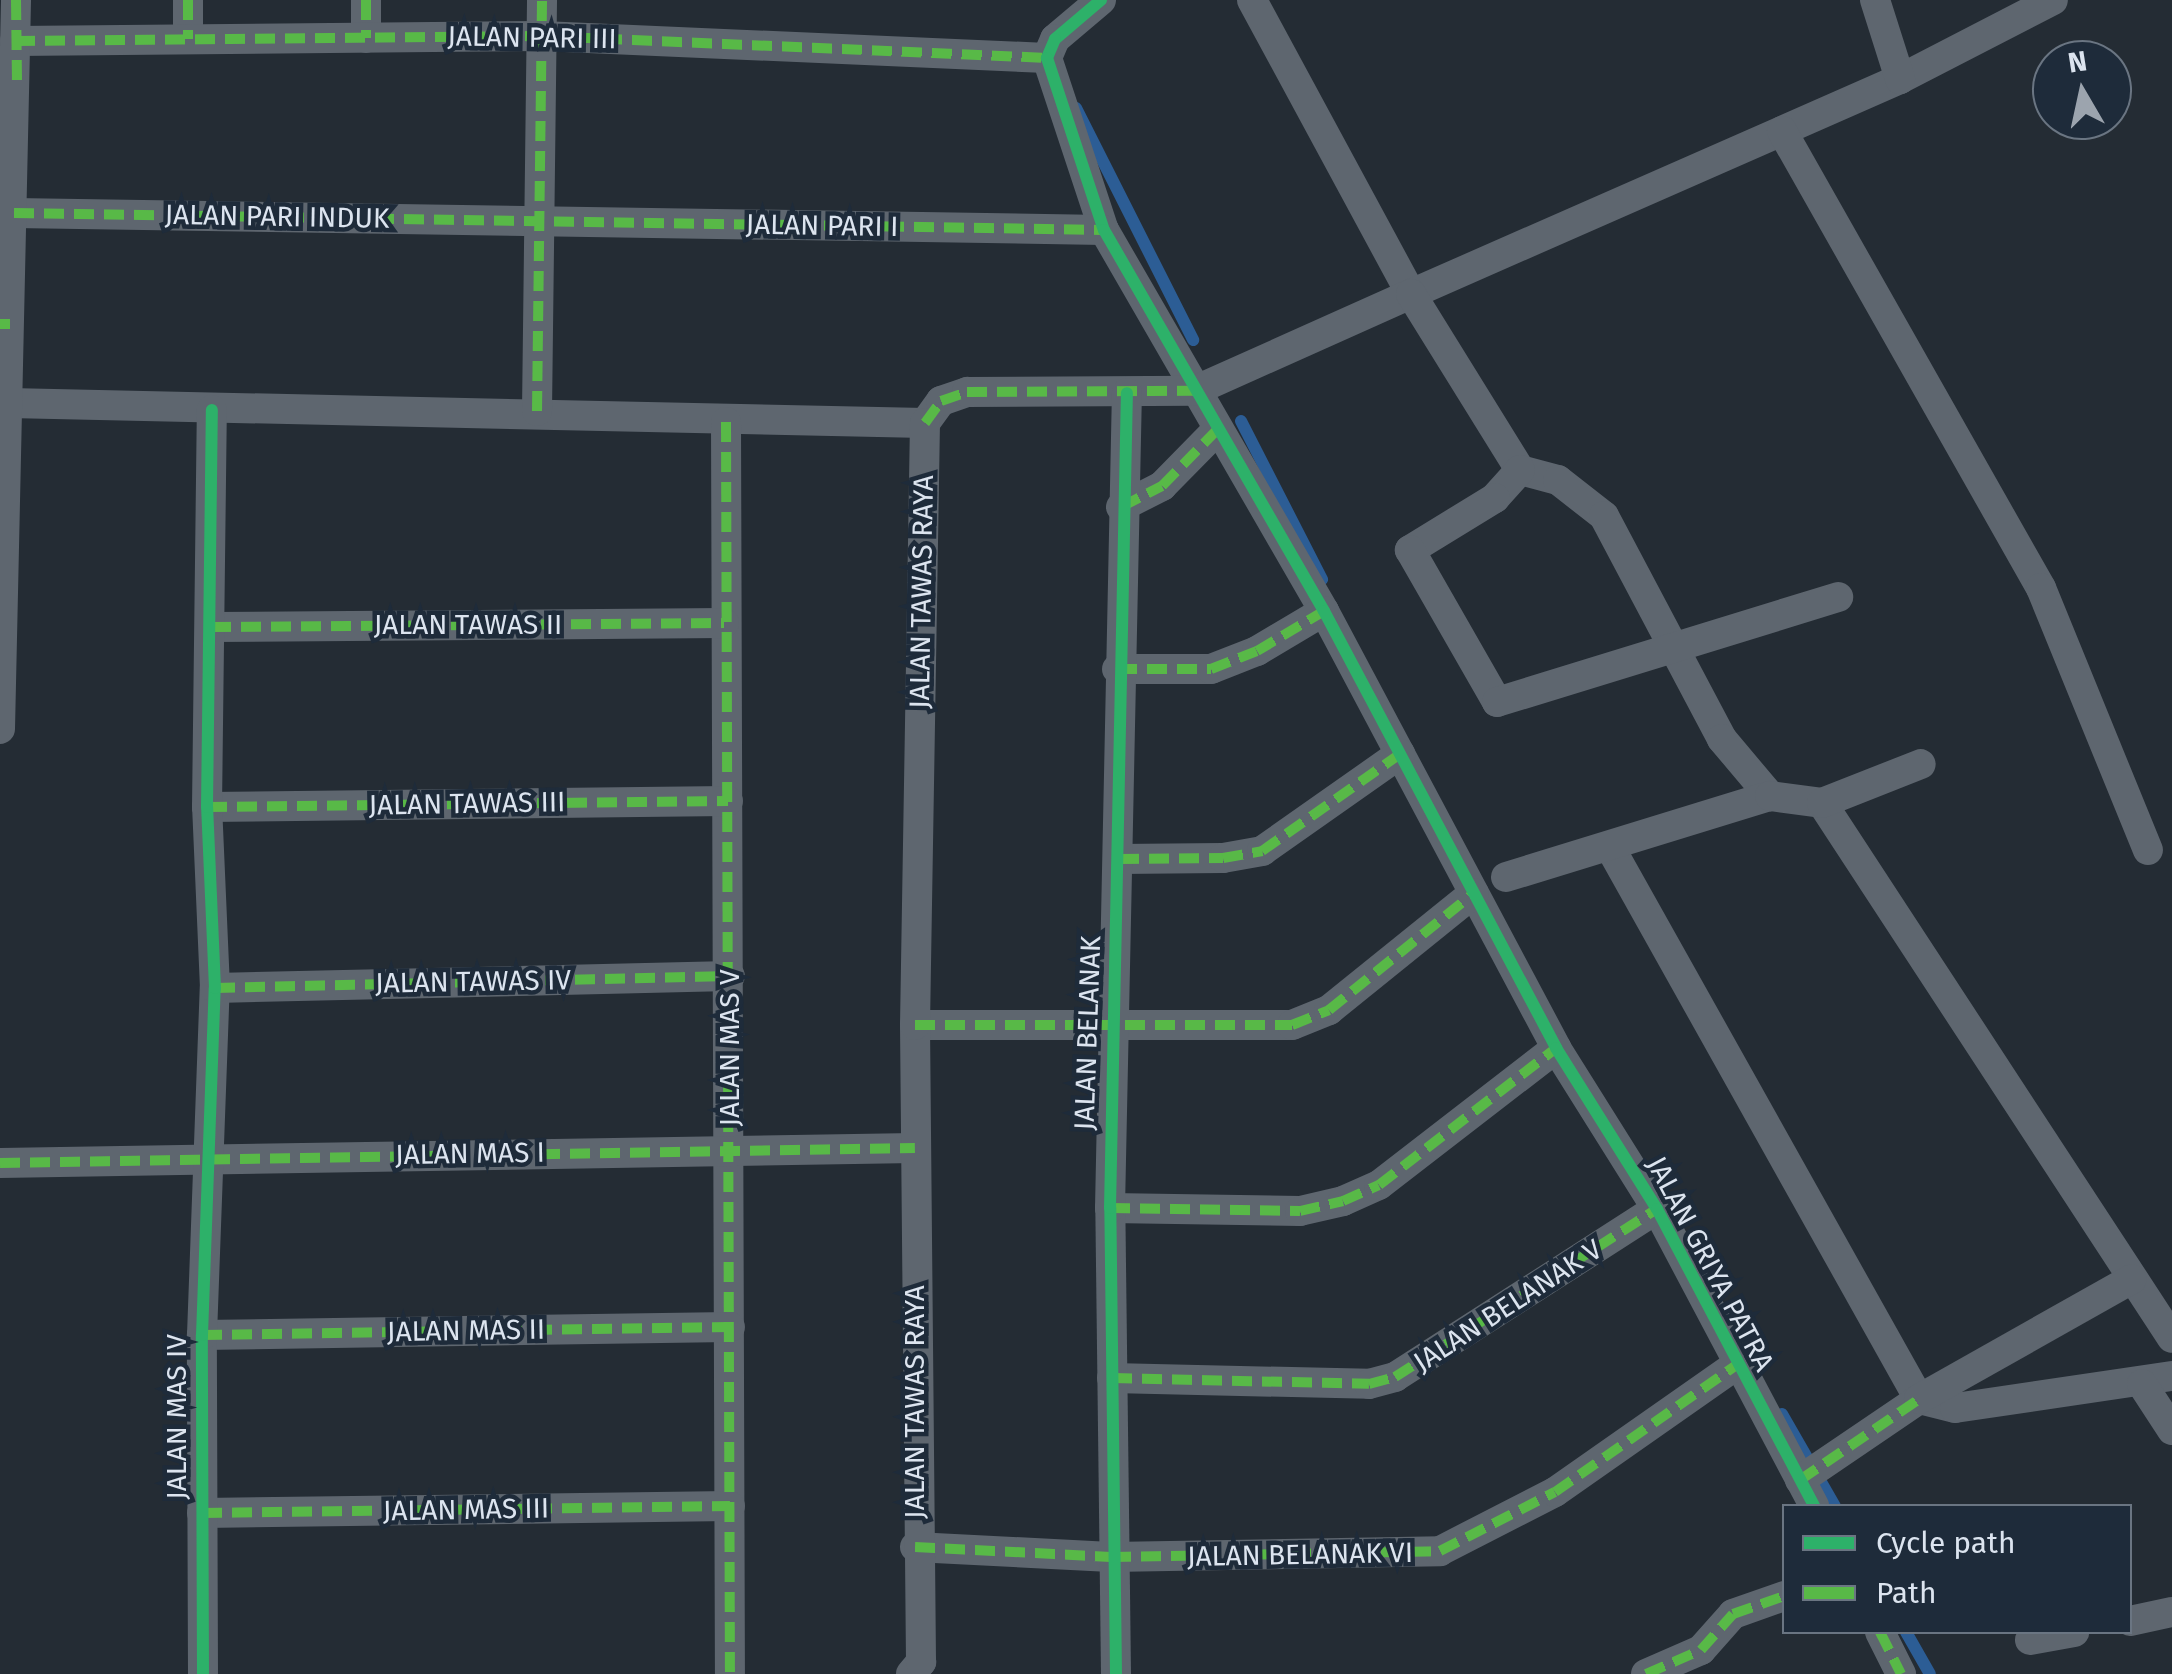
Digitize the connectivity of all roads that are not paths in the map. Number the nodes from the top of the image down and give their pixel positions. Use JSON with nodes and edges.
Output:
{"nodes":[{"id":1,"x":16,"y":0,"type":"edge"},
{"id":2,"x":188,"y":0,"type":"edge"},
{"id":3,"x":366,"y":0,"type":"edge"},
{"id":4,"x":542,"y":0,"type":"edge"},
{"id":5,"x":1101,"y":0,"type":"edge"},
{"id":6,"x":1252,"y":0,"type":"edge"},
{"id":7,"x":1875,"y":0,"type":"edge"},
{"id":8,"x":2053,"y":0,"type":"edge"},
{"id":9,"x":542,"y":36,"type":"junction"},
{"id":10,"x":366,"y":38,"type":"junction"},
{"id":11,"x":188,"y":39,"type":"junction"},
{"id":12,"x":16,"y":41,"type":"junction"},
{"id":13,"x":1047,"y":58,"type":"junction"},
{"id":14,"x":1900,"y":79,"type":"junction"},
{"id":15,"x":8,"y":80,"type":"edge"},
{"id":16,"x":1782,"y":131,"type":"junction"},
{"id":17,"x":14,"y":213,"type":"junction"},
{"id":18,"x":540,"y":221,"type":"junction"},
{"id":19,"x":1104,"y":230,"type":"junction"},
{"id":20,"x":1411,"y":294,"type":"junction"},
{"id":21,"x":5,"y":324,"type":"edge"},
{"id":22,"x":1194,"y":391,"type":"junction"},
{"id":23,"x":1127,"y":393,"type":"junction"},
{"id":24,"x":9,"y":403,"type":"junction"},
{"id":25,"x":212,"y":410,"type":"junction"},
{"id":26,"x":537,"y":411,"type":"junction"},
{"id":27,"x":726,"y":422,"type":"junction"},
{"id":28,"x":925,"y":423,"type":"junction"},
{"id":29,"x":1217,"y":430,"type":"junction"},
{"id":30,"x":1520,"y":470,"type":"junction"},
{"id":31,"x":1121,"y":507,"type":"junction"},
{"id":32,"x":1838,"y":596,"type":"dead end"},
{"id":33,"x":1324,"y":610,"type":"junction"},
{"id":34,"x":724,"y":623,"type":"junction"},
{"id":35,"x":211,"y":627,"type":"junction"},
{"id":36,"x":1672,"y":644,"type":"junction"},
{"id":37,"x":1117,"y":670,"type":"junction"},
{"id":38,"x":0,"y":728,"type":"edge"},
{"id":39,"x":1400,"y":754,"type":"junction"},
{"id":40,"x":1921,"y":764,"type":"dead end"},
{"id":41,"x":1770,"y":796,"type":"junction"},
{"id":42,"x":728,"y":801,"type":"junction"},
{"id":43,"x":1822,"y":804,"type":"junction"},
{"id":44,"x":207,"y":807,"type":"junction"},
{"id":45,"x":1611,"y":849,"type":"junction"},
{"id":46,"x":2148,"y":850,"type":"dead end"},
{"id":47,"x":1119,"y":859,"type":"junction"},
{"id":48,"x":1506,"y":877,"type":"dead end"},
{"id":49,"x":1474,"y":894,"type":"junction"},
{"id":50,"x":730,"y":976,"type":"junction"},
{"id":51,"x":214,"y":988,"type":"junction"},
{"id":52,"x":915,"y":1025,"type":"junction"},
{"id":53,"x":1112,"y":1028,"type":"junction"},
{"id":54,"x":1556,"y":1048,"type":"junction"},
{"id":55,"x":730,"y":1148,"type":"junction"},
{"id":56,"x":915,"y":1148,"type":"junction"},
{"id":57,"x":211,"y":1160,"type":"junction"},
{"id":58,"x":0,"y":1163,"type":"edge"},
{"id":59,"x":1110,"y":1208,"type":"junction"},
{"id":60,"x":1657,"y":1208,"type":"junction"},
{"id":61,"x":2132,"y":1279,"type":"junction"},
{"id":62,"x":730,"y":1326,"type":"junction"},
{"id":63,"x":202,"y":1334,"type":"junction"},
{"id":64,"x":2172,"y":1338,"type":"edge"},
{"id":65,"x":1734,"y":1366,"type":"junction"},
{"id":66,"x":2172,"y":1376,"type":"edge"},
{"id":67,"x":1112,"y":1378,"type":"junction"},
{"id":68,"x":2142,"y":1384,"type":"junction"},
{"id":69,"x":1919,"y":1400,"type":"junction"},
{"id":70,"x":2172,"y":1430,"type":"edge"},
{"id":71,"x":1813,"y":1481,"type":"edge"},
{"id":72,"x":730,"y":1506,"type":"junction"},
{"id":73,"x":202,"y":1513,"type":"junction"},
{"id":74,"x":915,"y":1547,"type":"junction"},
{"id":75,"x":1111,"y":1557,"type":"junction"},
{"id":76,"x":1782,"y":1597,"type":"edge"},
{"id":77,"x":2172,"y":1612,"type":"edge"},
{"id":78,"x":2132,"y":1620,"type":"edge"},
{"id":79,"x":1881,"y":1634,"type":"edge"},
{"id":80,"x":2063,"y":1634,"type":"edge"},
{"id":81,"x":2030,"y":1640,"type":"dead end"},
{"id":82,"x":203,"y":1674,"type":"edge"},
{"id":83,"x":730,"y":1674,"type":"edge"},
{"id":84,"x":911,"y":1674,"type":"edge"},
{"id":85,"x":1116,"y":1674,"type":"edge"},
{"id":86,"x":1646,"y":1674,"type":"edge"},
{"id":87,"x":1902,"y":1674,"type":"edge"}],
"edges":[{"from":1,"to":12,"type":"street"},
{"from":2,"to":11,"type":"street"},
{"from":3,"to":10,"type":"street"},
{"from":4,"to":9,"type":"street"},
{"from":5,"to":13,"type":"street"},
{"from":6,"to":20,"type":"street"},
{"from":7,"to":14,"type":"street"},
{"from":8,"to":14,"type":"street"},
{"from":9,"to":10,"type":"street","name":"JALAN PARI III"},
{"from":9,"to":13,"type":"street","name":"JALAN PARI III"},
{"from":9,"to":18,"type":"street"},
{"from":10,"to":11,"type":"street","name":"JALAN PARI III"},
{"from":11,"to":12,"type":"street","name":"JALAN PARI III"},
{"from":12,"to":15,"type":"street"},
{"from":13,"to":19,"type":"street","name":"JALAN GRIYA PATRA"},
{"from":14,"to":16,"type":"street"},
{"from":15,"to":17,"type":"street"},
{"from":16,"to":20,"type":"street"},
{"from":16,"to":46,"type":"street"},
{"from":17,"to":18,"type":"street","name":"JALAN PARI INDUK"},
{"from":17,"to":21,"type":"street"},
{"from":18,"to":19,"type":"street","name":"JALAN PARI I"},
{"from":18,"to":26,"type":"street"},
{"from":19,"to":22,"type":"street","name":"JALAN GRIYA PATRA"},
{"from":20,"to":22,"type":"street"},
{"from":20,"to":30,"type":"street"},
{"from":21,"to":24,"type":"street"},
{"from":22,"to":23,"type":"street"},
{"from":22,"to":29,"type":"street","name":"JALAN GRIYA PATRA"},
{"from":23,"to":28,"type":"street"},
{"from":23,"to":31,"type":"street","name":"JALAN BELANAK"},
{"from":24,"to":25,"type":"street"},
{"from":24,"to":38,"type":"street"},
{"from":25,"to":26,"type":"street"},
{"from":25,"to":35,"type":"street","name":"JALAN MAS IV"},
{"from":26,"to":27,"type":"street"},
{"from":27,"to":28,"type":"street"},
{"from":27,"to":34,"type":"street","name":"JALAN MAS V"},
{"from":28,"to":52,"type":"street","name":"JALAN TAWAS RAYA"},
{"from":29,"to":31,"type":"street"},
{"from":29,"to":33,"type":"street","name":"JALAN GRIYA PATRA"},
{"from":30,"to":36,"type":"street"},
{"from":30,"to":36,"type":"street"},
{"from":31,"to":37,"type":"street","name":"JALAN BELANAK"},
{"from":32,"to":36,"type":"street"},
{"from":33,"to":37,"type":"street"},
{"from":33,"to":39,"type":"street","name":"JALAN GRIYA PATRA"},
{"from":34,"to":35,"type":"street","name":"JALAN TAWAS II"},
{"from":34,"to":42,"type":"street","name":"JALAN MAS V"},
{"from":35,"to":44,"type":"street","name":"JALAN MAS IV"},
{"from":36,"to":41,"type":"street"},
{"from":37,"to":47,"type":"street","name":"JALAN BELANAK"},
{"from":39,"to":47,"type":"street"},
{"from":39,"to":49,"type":"street","name":"JALAN GRIYA PATRA"},
{"from":40,"to":43,"type":"street"},
{"from":41,"to":43,"type":"street"},
{"from":41,"to":45,"type":"street"},
{"from":42,"to":44,"type":"street","name":"JALAN TAWAS III"},
{"from":42,"to":50,"type":"street","name":"JALAN MAS V"},
{"from":43,"to":61,"type":"street"},
{"from":44,"to":51,"type":"street","name":"JALAN MAS IV"},
{"from":45,"to":48,"type":"street"},
{"from":45,"to":69,"type":"street"},
{"from":47,"to":53,"type":"street","name":"JALAN BELANAK"},
{"from":49,"to":53,"type":"street"},
{"from":49,"to":54,"type":"street","name":"JALAN GRIYA PATRA"},
{"from":50,"to":51,"type":"street","name":"JALAN TAWAS IV"},
{"from":50,"to":55,"type":"street","name":"JALAN MAS V"},
{"from":51,"to":57,"type":"street","name":"JALAN MAS IV"},
{"from":52,"to":53,"type":"street"},
{"from":52,"to":56,"type":"street","name":"JALAN TAWAS RAYA"},
{"from":53,"to":59,"type":"street","name":"JALAN BELANAK"},
{"from":54,"to":59,"type":"street"},
{"from":54,"to":60,"type":"street","name":"JALAN GRIYA PATRA"},
{"from":55,"to":56,"type":"street","name":"JALAN MAS I"},
{"from":55,"to":57,"type":"street","name":"JALAN MAS I"},
{"from":55,"to":62,"type":"street","name":"JALAN MAS V"},
{"from":56,"to":74,"type":"street","name":"JALAN TAWAS RAYA"},
{"from":57,"to":58,"type":"street","name":"JALAN MAS I"},
{"from":57,"to":63,"type":"street","name":"JALAN MAS IV"},
{"from":59,"to":67,"type":"street","name":"JALAN BELANAK"},
{"from":60,"to":65,"type":"street","name":"JALAN GRIYA PATRA"},
{"from":60,"to":67,"type":"street","name":"JALAN BELANAK V"},
{"from":61,"to":64,"type":"street"},
{"from":61,"to":69,"type":"street"},
{"from":62,"to":63,"type":"street","name":"JALAN MAS II"},
{"from":62,"to":72,"type":"street","name":"JALAN MAS V"},
{"from":63,"to":73,"type":"street","name":"JALAN MAS IV"},
{"from":65,"to":71,"type":"street","name":"JALAN GRIYA PATRA"},
{"from":65,"to":75,"type":"street","name":"JALAN BELANAK VI"},
{"from":66,"to":68,"type":"street"},
{"from":67,"to":75,"type":"street","name":"JALAN BELANAK"},
{"from":68,"to":69,"type":"street"},
{"from":68,"to":70,"type":"street"},
{"from":69,"to":71,"type":"street"},
{"from":72,"to":73,"type":"street","name":"JALAN MAS III"},
{"from":72,"to":83,"type":"street","name":"JALAN MAS V"},
{"from":73,"to":82,"type":"street","name":"JALAN MAS IV"},
{"from":74,"to":75,"type":"street","name":"JALAN BELANAK VI"},
{"from":74,"to":84,"type":"street","name":"JALAN TAWAS RAYA"},
{"from":75,"to":85,"type":"street","name":"JALAN BELANAK"},
{"from":76,"to":86,"type":"street"},
{"from":77,"to":78,"type":"street"},
{"from":79,"to":87,"type":"street"},
{"from":80,"to":81,"type":"street"}]}
